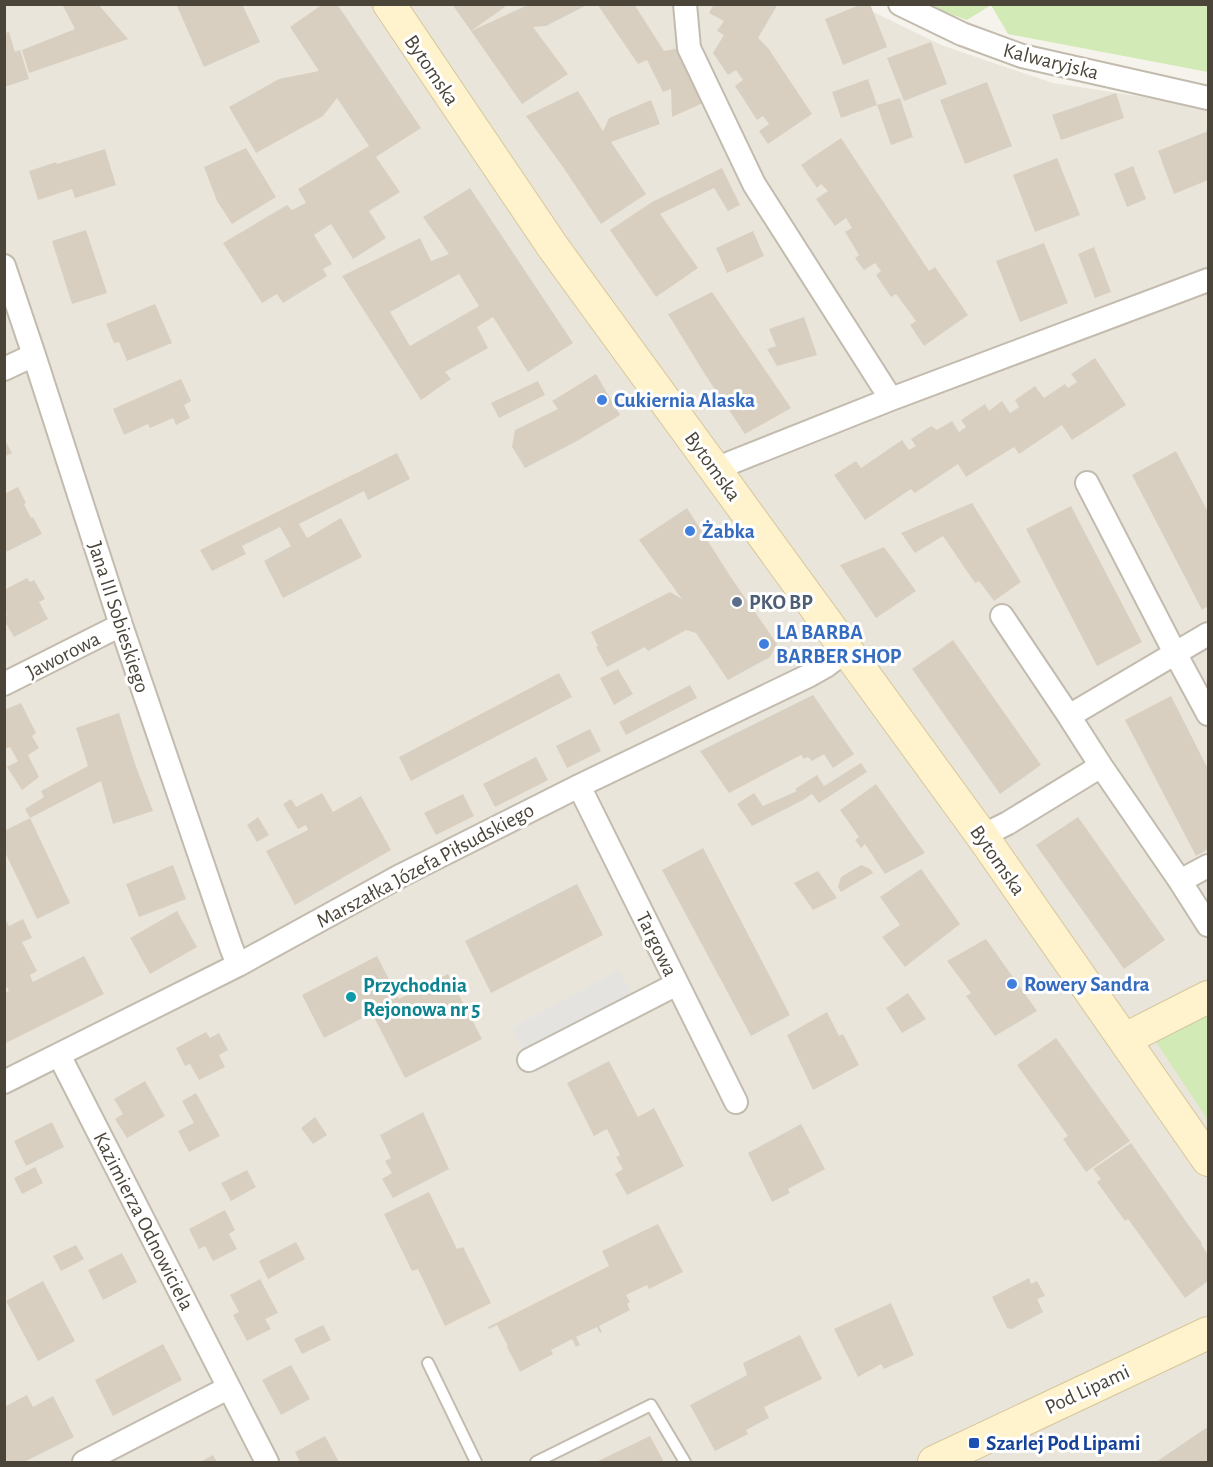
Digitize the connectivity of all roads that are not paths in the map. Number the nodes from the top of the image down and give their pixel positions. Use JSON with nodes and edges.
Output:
{"nodes":[{"id":1,"x":389,"y":4,"type":"edge"},
{"id":2,"x":685,"y":4,"type":"edge"},
{"id":3,"x":900,"y":4,"type":"edge"},
{"id":4,"x":1209,"y":98,"type":"edge"},
{"id":5,"x":4,"y":266,"type":"edge"},
{"id":6,"x":1209,"y":280,"type":"edge"},
{"id":7,"x":34,"y":355,"type":"junction"},
{"id":8,"x":4,"y":369,"type":"edge"},
{"id":9,"x":891,"y":399,"type":"junction"},
{"id":10,"x":715,"y":469,"type":"junction"},
{"id":11,"x":1087,"y":483,"type":"dead end"},
{"id":12,"x":1002,"y":616,"type":"dead end"},
{"id":13,"x":121,"y":625,"type":"junction"},
{"id":14,"x":1209,"y":634,"type":"edge"},
{"id":15,"x":847,"y":650,"type":"junction"},
{"id":16,"x":1175,"y":653,"type":"junction"},
{"id":17,"x":4,"y":684,"type":"edge"},
{"id":18,"x":1209,"y":714,"type":"edge"},
{"id":19,"x":1069,"y":716,"type":"junction"},
{"id":20,"x":1101,"y":766,"type":"junction"},
{"id":21,"x":579,"y":786,"type":"junction"},
{"id":22,"x":982,"y":836,"type":"junction"},
{"id":23,"x":1209,"y":866,"type":"edge"},
{"id":24,"x":1180,"y":881,"type":"junction"},
{"id":25,"x":1209,"y":925,"type":"edge"},
{"id":26,"x":238,"y":965,"type":"junction"},
{"id":27,"x":677,"y":984,"type":"junction"},
{"id":28,"x":1209,"y":998,"type":"edge"},
{"id":29,"x":1125,"y":1040,"type":"junction"},
{"id":30,"x":59,"y":1055,"type":"junction"},
{"id":31,"x":529,"y":1060,"type":"dead end"},
{"id":32,"x":4,"y":1083,"type":"edge"},
{"id":33,"x":736,"y":1102,"type":"dead end"},
{"id":34,"x":1209,"y":1160,"type":"edge"},
{"id":35,"x":1209,"y":1333,"type":"edge"},
{"id":36,"x":428,"y":1364,"type":"dead end"},
{"id":37,"x":228,"y":1388,"type":"junction"},
{"id":38,"x":84,"y":1462,"type":"edge"},
{"id":39,"x":267,"y":1462,"type":"edge"},
{"id":40,"x":476,"y":1462,"type":"edge"},
{"id":41,"x":536,"y":1462,"type":"edge"},
{"id":42,"x":685,"y":1462,"type":"edge"},
{"id":43,"x":934,"y":1462,"type":"edge"}],
"edges":[{"from":1,"to":10,"type":"street","name":"Bytomska"},
{"from":2,"to":9,"type":"street"},
{"from":3,"to":4,"type":"street","name":"Kalwaryjska"},
{"from":5,"to":7,"type":"street","name":"Jana III Sobieskiego"},
{"from":6,"to":9,"type":"street"},
{"from":7,"to":8,"type":"street"},
{"from":7,"to":13,"type":"street","name":"Jana III Sobieskiego"},
{"from":9,"to":10,"type":"street"},
{"from":10,"to":15,"type":"street","name":"Bytomska"},
{"from":11,"to":16,"type":"street"},
{"from":12,"to":19,"type":"street"},
{"from":13,"to":17,"type":"street","name":"Jaworowa"},
{"from":13,"to":26,"type":"street","name":"Jana III Sobieskiego"},
{"from":14,"to":16,"type":"street"},
{"from":15,"to":21,"type":"street","name":"Marszałka Józefa Piłsudskiego"},
{"from":15,"to":22,"type":"street","name":"Bytomska"},
{"from":16,"to":18,"type":"street"},
{"from":16,"to":19,"type":"street"},
{"from":19,"to":20,"type":"street"},
{"from":20,"to":22,"type":"street"},
{"from":20,"to":24,"type":"street"},
{"from":21,"to":26,"type":"street","name":"Marszałka Józefa Piłsudskiego"},
{"from":21,"to":27,"type":"street","name":"Targowa"},
{"from":22,"to":29,"type":"street","name":"Bytomska"},
{"from":23,"to":24,"type":"street"},
{"from":24,"to":25,"type":"street"},
{"from":26,"to":30,"type":"street","name":"Marszałka Józefa Piłsudskiego"},
{"from":27,"to":31,"type":"street"},
{"from":27,"to":33,"type":"street","name":"Targowa"},
{"from":28,"to":29,"type":"street"},
{"from":29,"to":34,"type":"street","name":"Bytomska"},
{"from":30,"to":32,"type":"street","name":"Marszałka Józefa Piłsudskiego"},
{"from":30,"to":37,"type":"street","name":"Kazimierza Odnowiciela"},
{"from":35,"to":43,"type":"street","name":"Pod Lipami"},
{"from":36,"to":40,"type":"lane"},
{"from":37,"to":38,"type":"street"},
{"from":37,"to":39,"type":"street","name":"Kazimierza Odnowiciela"},
{"from":41,"to":42,"type":"lane"}]}
